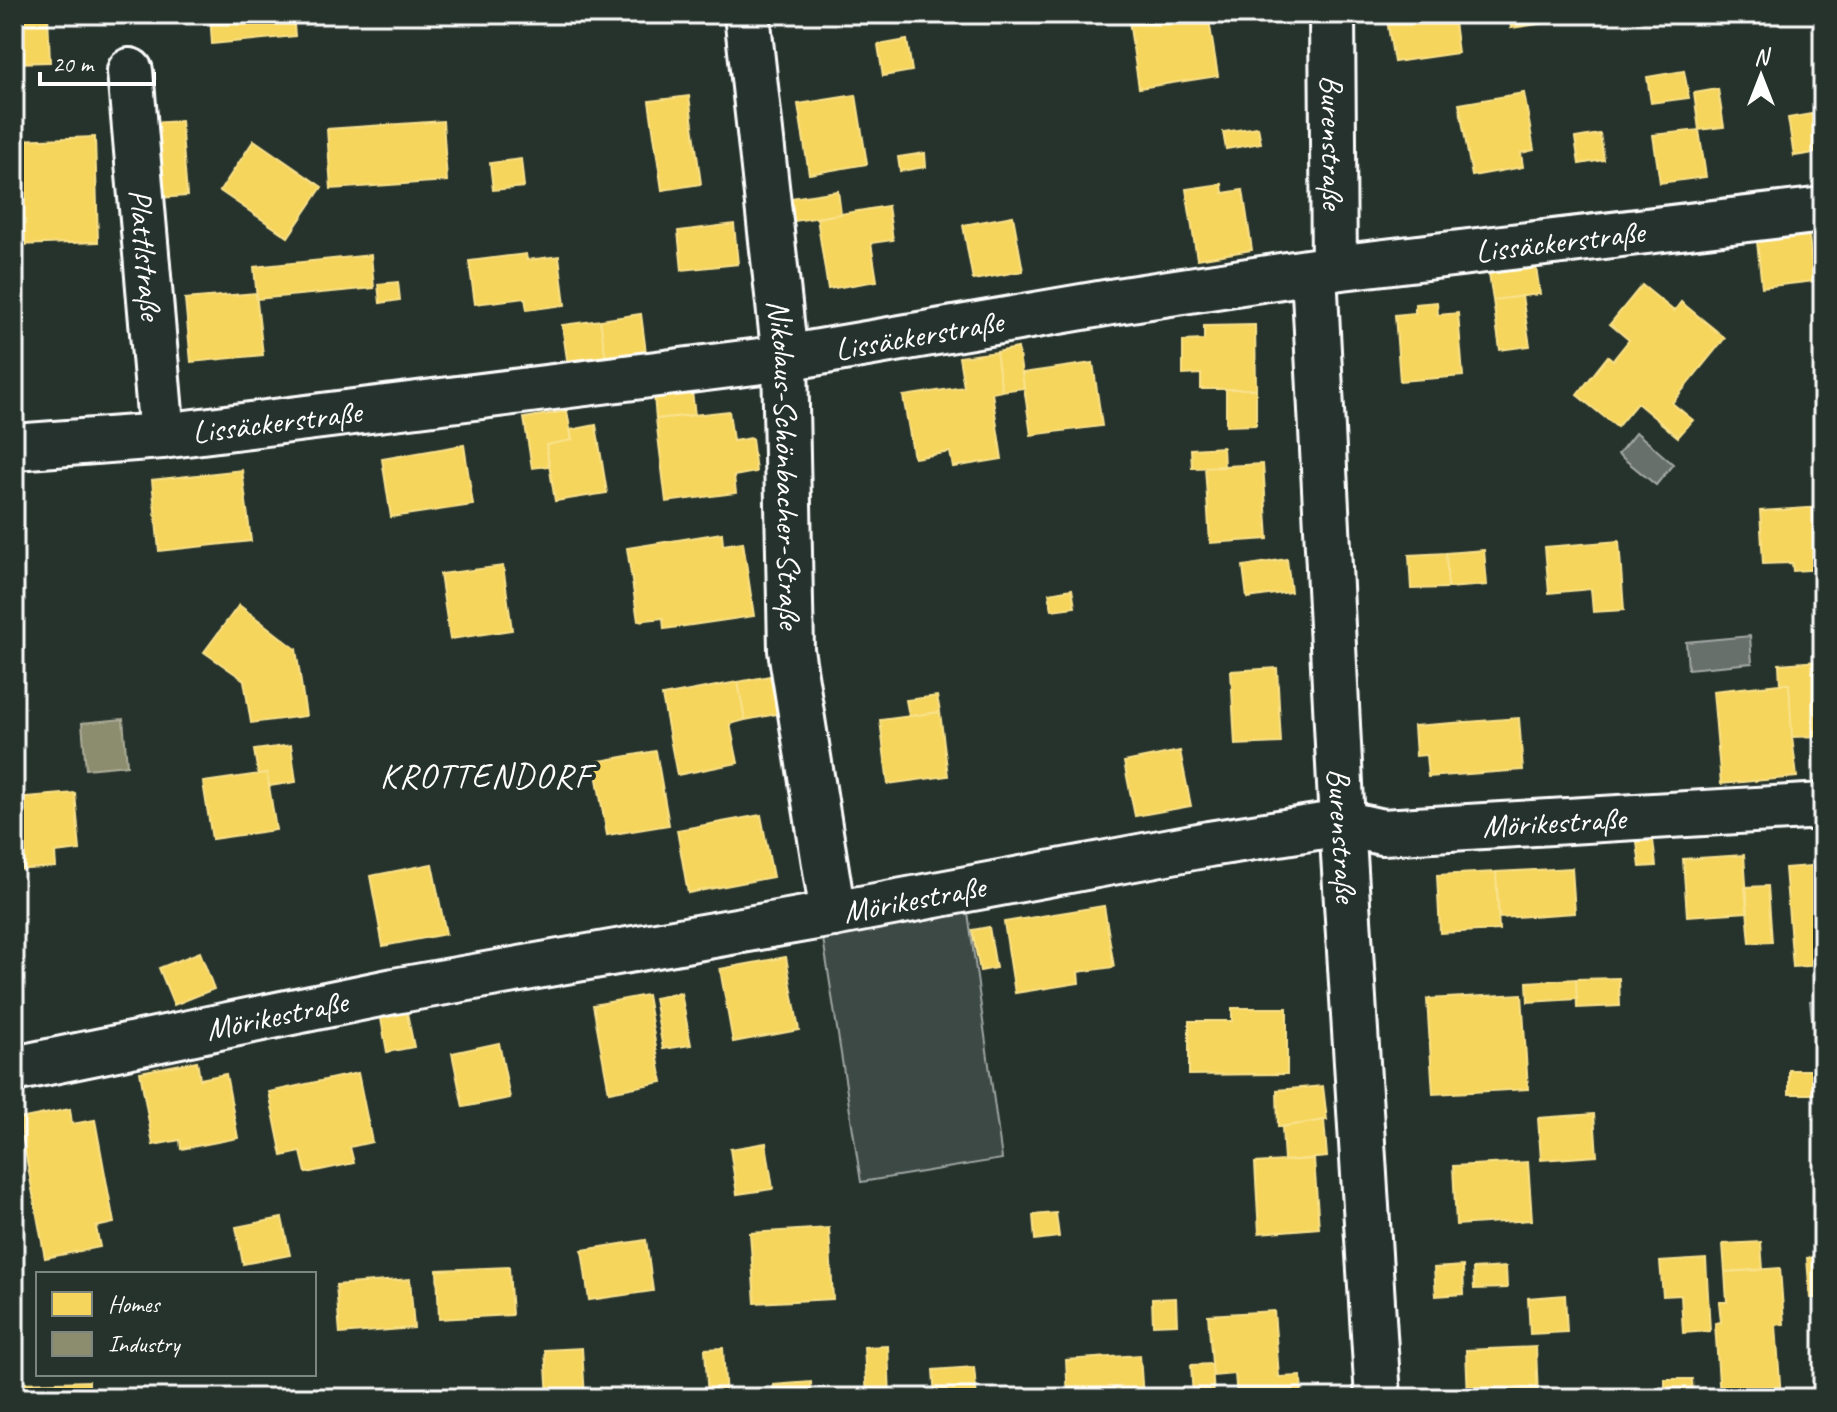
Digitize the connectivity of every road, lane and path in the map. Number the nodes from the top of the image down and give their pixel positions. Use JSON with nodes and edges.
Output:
{"nodes":[{"id":1,"x":747,"y":14,"type":"edge"},
{"id":2,"x":1332,"y":14,"type":"edge"},
{"id":3,"x":130,"y":71,"type":"dead end"},
{"id":4,"x":1823,"y":210,"type":"edge"},
{"id":5,"x":1324,"y":270,"type":"junction"},
{"id":6,"x":785,"y":358,"type":"junction"},
{"id":7,"x":162,"y":436,"type":"junction"},
{"id":8,"x":14,"y":447,"type":"edge"},
{"id":9,"x":1823,"y":806,"type":"edge"},
{"id":10,"x":1342,"y":823,"type":"junction"},
{"id":11,"x":833,"y":914,"type":"junction"},
{"id":12,"x":14,"y":1069,"type":"edge"},
{"id":13,"x":1378,"y":1398,"type":"edge"}],
"edges":[{"from":1,"to":6,"type":"street","name":"Nikolaus-Schönbacher-Straße"},
{"from":2,"to":5,"type":"street","name":"Burenstraße"},
{"from":3,"to":7,"type":"street","name":"Plattlstraße"},
{"from":4,"to":5,"type":"street","name":"Lissäckerstraße"},
{"from":5,"to":6,"type":"street","name":"Lissäckerstraße"},
{"from":5,"to":10,"type":"street","name":"Burenstraße"},
{"from":6,"to":7,"type":"street","name":"Lissäckerstraße"},
{"from":6,"to":11,"type":"street","name":"Nikolaus-Schönbacher-Straße"},
{"from":7,"to":8,"type":"street","name":"Lissäckerstraße"},
{"from":9,"to":10,"type":"street","name":"Mörikestraße"},
{"from":10,"to":11,"type":"street","name":"Mörikestraße"},
{"from":10,"to":13,"type":"street","name":"Burenstraße"},
{"from":11,"to":12,"type":"street","name":"Mörikestraße"}]}
